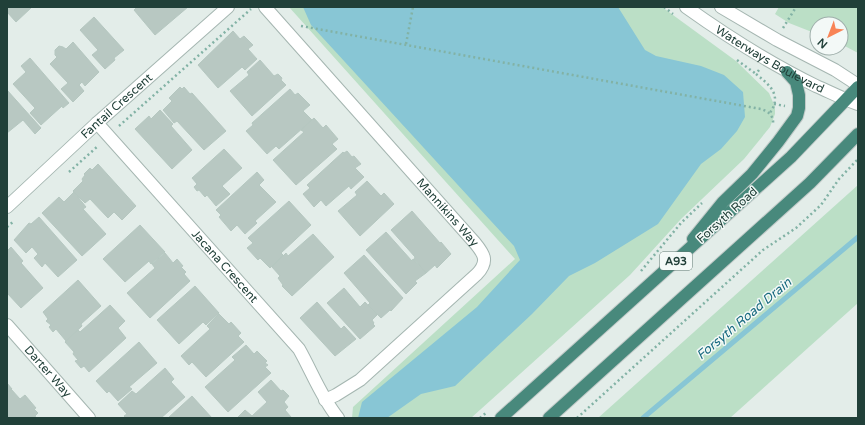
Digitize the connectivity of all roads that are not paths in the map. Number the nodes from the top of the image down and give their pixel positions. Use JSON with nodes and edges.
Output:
{"nodes":[{"id":1,"x":228,"y":7,"type":"edge"},
{"id":2,"x":264,"y":7,"type":"edge"},
{"id":3,"x":686,"y":7,"type":"edge"},
{"id":4,"x":721,"y":7,"type":"edge"},
{"id":5,"x":787,"y":72,"type":"junction"},
{"id":6,"x":858,"y":86,"type":"edge"},
{"id":7,"x":846,"y":100,"type":"junction"},
{"id":8,"x":858,"y":104,"type":"edge"},
{"id":9,"x":97,"y":123,"type":"junction"},
{"id":10,"x":858,"y":134,"type":"edge"},
{"id":11,"x":7,"y":207,"type":"edge"},
{"id":12,"x":679,"y":258,"type":"junction"},
{"id":13,"x":7,"y":325,"type":"edge"},
{"id":14,"x":325,"y":400,"type":"junction"},
{"id":15,"x":89,"y":418,"type":"edge"},
{"id":16,"x":338,"y":418,"type":"edge"},
{"id":17,"x":501,"y":418,"type":"edge"},
{"id":18,"x":549,"y":418,"type":"edge"}],
"edges":[{"from":1,"to":9,"type":"street","name":"Fantail Crescent"},
{"from":2,"to":14,"type":"street","name":"Mannikins Way"},
{"from":3,"to":5,"type":"street","name":"Waterways Boulevard"},
{"from":4,"to":6,"type":"street","name":"Waterways Boulevard"},
{"from":5,"to":7,"type":"street","name":"Waterways Boulevard"},
{"from":5,"to":12,"type":"highway"},
{"from":6,"to":7,"type":"highway","name":"Forsyth Road","number":"A93"},
{"from":7,"to":8,"type":"street","name":"Waterways Boulevard"},
{"from":7,"to":12,"type":"highway","name":"Forsyth Road","number":"A93"},
{"from":9,"to":11,"type":"street","name":"Fantail Crescent"},
{"from":9,"to":14,"type":"street","name":"Jacana Crescent"},
{"from":10,"to":18,"type":"highway","number":"A93"},
{"from":12,"to":17,"type":"highway","name":"Forsyth Road","number":"A93"},
{"from":13,"to":15,"type":"street","name":"Darter Way"},
{"from":14,"to":16,"type":"street","name":"Jacana Crescent"}]}
